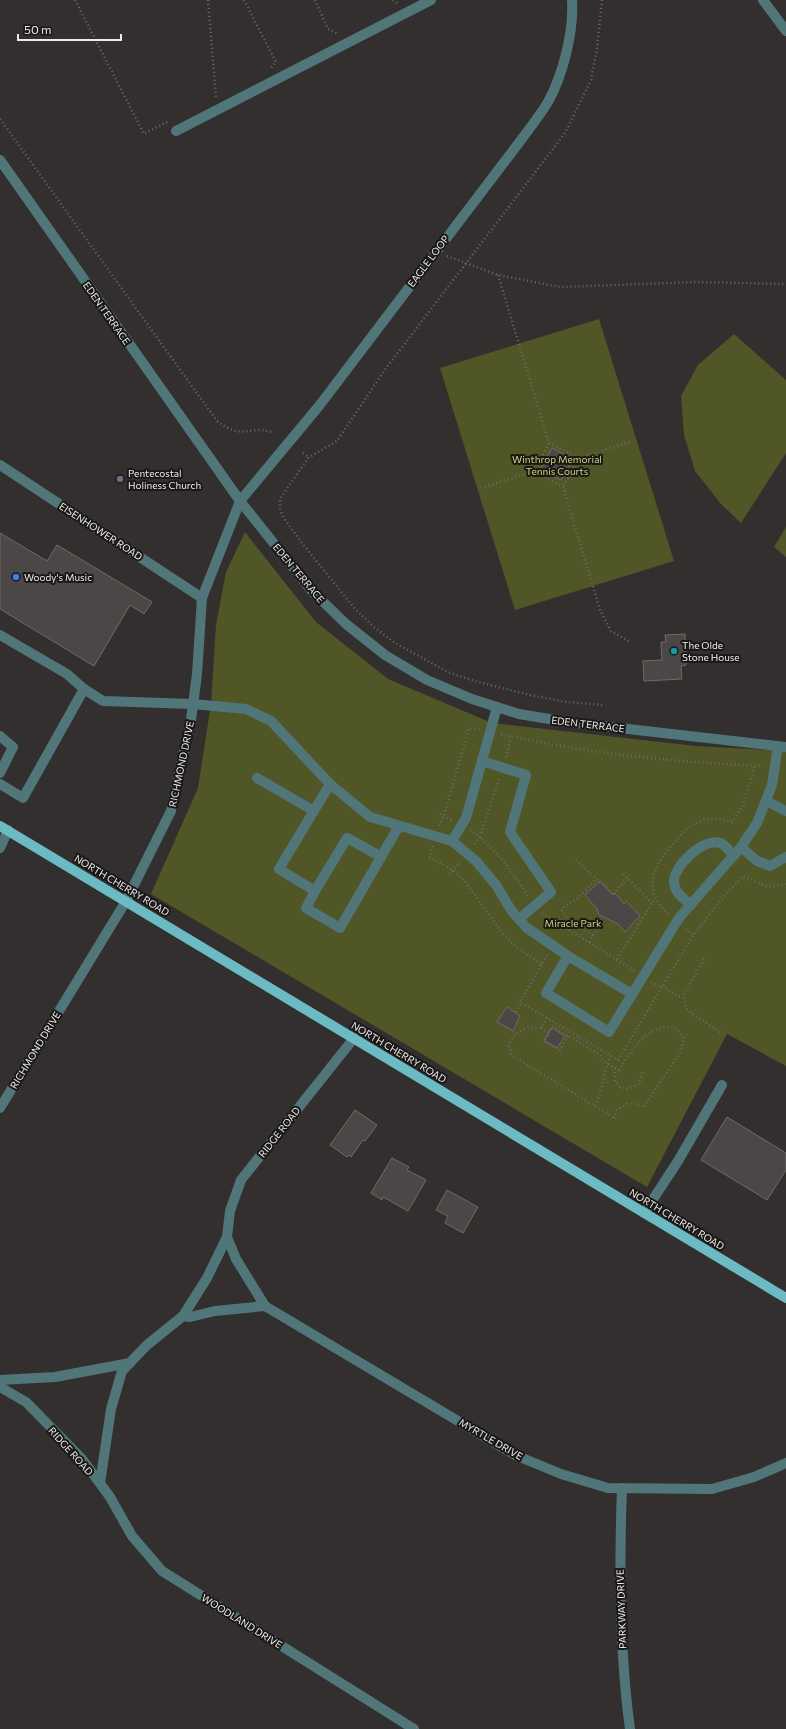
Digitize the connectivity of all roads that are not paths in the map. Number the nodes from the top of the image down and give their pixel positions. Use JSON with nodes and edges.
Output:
{"nodes":[{"id":1,"x":431,"y":0,"type":"edge"},
{"id":2,"x":572,"y":0,"type":"edge"},
{"id":3,"x":764,"y":0,"type":"edge"},
{"id":4,"x":786,"y":31,"type":"edge"},
{"id":5,"x":176,"y":130,"type":"dead end"},
{"id":6,"x":0,"y":160,"type":"edge"},
{"id":7,"x":0,"y":465,"type":"edge"},
{"id":8,"x":240,"y":502,"type":"junction"},
{"id":9,"x":202,"y":598,"type":"junction"},
{"id":10,"x":0,"y":635,"type":"edge"},
{"id":11,"x":84,"y":689,"type":"junction"},
{"id":12,"x":193,"y":704,"type":"junction"},
{"id":13,"x":497,"y":707,"type":"junction"},
{"id":14,"x":0,"y":736,"type":"edge"},
{"id":15,"x":782,"y":746,"type":"edge"},
{"id":16,"x":482,"y":761,"type":"junction"},
{"id":17,"x":0,"y":773,"type":"edge"},
{"id":18,"x":257,"y":778,"type":"dead end"},
{"id":19,"x":0,"y":784,"type":"edge"},
{"id":20,"x":330,"y":784,"type":"junction"},
{"id":21,"x":766,"y":801,"type":"junction"},
{"id":22,"x":314,"y":811,"type":"junction"},
{"id":23,"x":786,"y":811,"type":"edge"},
{"id":24,"x":399,"y":826,"type":"junction"},
{"id":25,"x":4,"y":828,"type":"edge"},
{"id":26,"x":452,"y":841,"type":"junction"},
{"id":27,"x":741,"y":847,"type":"junction"},
{"id":28,"x":0,"y":848,"type":"edge"},
{"id":29,"x":380,"y":856,"type":"junction"},
{"id":30,"x":734,"y":856,"type":"junction"},
{"id":31,"x":786,"y":857,"type":"edge"},
{"id":32,"x":315,"y":891,"type":"junction"},
{"id":33,"x":126,"y":901,"type":"junction"},
{"id":34,"x":691,"y":905,"type":"junction"},
{"id":35,"x":519,"y":919,"type":"junction"},
{"id":36,"x":568,"y":956,"type":"junction"},
{"id":37,"x":632,"y":994,"type":"junction"},
{"id":38,"x":354,"y":1038,"type":"junction"},
{"id":39,"x":722,"y":1085,"type":"dead end"},
{"id":40,"x":0,"y":1108,"type":"edge"},
{"id":41,"x":644,"y":1213,"type":"junction"},
{"id":42,"x":226,"y":1237,"type":"junction"},
{"id":43,"x":786,"y":1298,"type":"edge"},
{"id":44,"x":265,"y":1306,"type":"junction"},
{"id":45,"x":183,"y":1316,"type":"junction"},
{"id":46,"x":130,"y":1363,"type":"junction"},
{"id":47,"x":0,"y":1380,"type":"edge"},
{"id":48,"x":0,"y":1387,"type":"edge"},
{"id":49,"x":786,"y":1463,"type":"edge"},
{"id":50,"x":100,"y":1483,"type":"junction"},
{"id":51,"x":622,"y":1488,"type":"junction"},
{"id":52,"x":414,"y":1729,"type":"edge"},
{"id":53,"x":630,"y":1729,"type":"edge"}],
"edges":[{"from":1,"to":5,"type":"street"},
{"from":2,"to":8,"type":"street","name":"EAGLE LOOP"},
{"from":3,"to":4,"type":"street"},
{"from":6,"to":8,"type":"street","name":"EDEN TERRACE"},
{"from":7,"to":9,"type":"street","name":"EISENHOWER ROAD"},
{"from":8,"to":9,"type":"street","name":"RICHMOND DRIVE"},
{"from":8,"to":13,"type":"street","name":"EDEN TERRACE"},
{"from":9,"to":12,"type":"street","name":"RICHMOND DRIVE"},
{"from":10,"to":11,"type":"street"},
{"from":11,"to":12,"type":"street"},
{"from":11,"to":19,"type":"street"},
{"from":12,"to":20,"type":"street"},
{"from":12,"to":33,"type":"street","name":"RICHMOND DRIVE"},
{"from":13,"to":15,"type":"street","name":"EDEN TERRACE"},
{"from":13,"to":16,"type":"street"},
{"from":14,"to":17,"type":"street"},
{"from":15,"to":21,"type":"street"},
{"from":16,"to":26,"type":"street"},
{"from":16,"to":35,"type":"street"},
{"from":18,"to":22,"type":"street"},
{"from":20,"to":22,"type":"street"},
{"from":20,"to":24,"type":"street"},
{"from":21,"to":23,"type":"street"},
{"from":21,"to":27,"type":"street"},
{"from":22,"to":32,"type":"street"},
{"from":24,"to":26,"type":"street"},
{"from":24,"to":29,"type":"street"},
{"from":25,"to":28,"type":"street"},
{"from":25,"to":33,"type":"main road","name":"NORTH CHERRY ROAD"},
{"from":26,"to":35,"type":"street"},
{"from":27,"to":30,"type":"street"},
{"from":27,"to":31,"type":"street"},
{"from":29,"to":32,"type":"street"},
{"from":29,"to":32,"type":"street"},
{"from":30,"to":34,"type":"street"},
{"from":30,"to":34,"type":"street"},
{"from":33,"to":38,"type":"main road","name":"NORTH CHERRY ROAD"},
{"from":33,"to":40,"type":"street","name":"RICHMOND DRIVE"},
{"from":34,"to":37,"type":"street"},
{"from":35,"to":36,"type":"street"},
{"from":36,"to":37,"type":"street"},
{"from":36,"to":37,"type":"street"},
{"from":38,"to":41,"type":"main road","name":"NORTH CHERRY ROAD"},
{"from":38,"to":42,"type":"street","name":"RIDGE ROAD"},
{"from":39,"to":41,"type":"street"},
{"from":41,"to":43,"type":"main road","name":"NORTH CHERRY ROAD"},
{"from":42,"to":44,"type":"street"},
{"from":42,"to":45,"type":"street","name":"RIDGE ROAD"},
{"from":44,"to":45,"type":"street"},
{"from":44,"to":51,"type":"street","name":"MYRTLE DRIVE"},
{"from":45,"to":46,"type":"street","name":"RIDGE ROAD"},
{"from":46,"to":47,"type":"street"},
{"from":46,"to":50,"type":"street","name":"RIDGE ROAD"},
{"from":48,"to":50,"type":"street","name":"RIDGE ROAD"},
{"from":49,"to":51,"type":"street","name":"MYRTLE DRIVE"},
{"from":50,"to":52,"type":"street","name":"WOODLAND DRIVE"},
{"from":51,"to":53,"type":"street","name":"PARKWAY DRIVE"}]}
